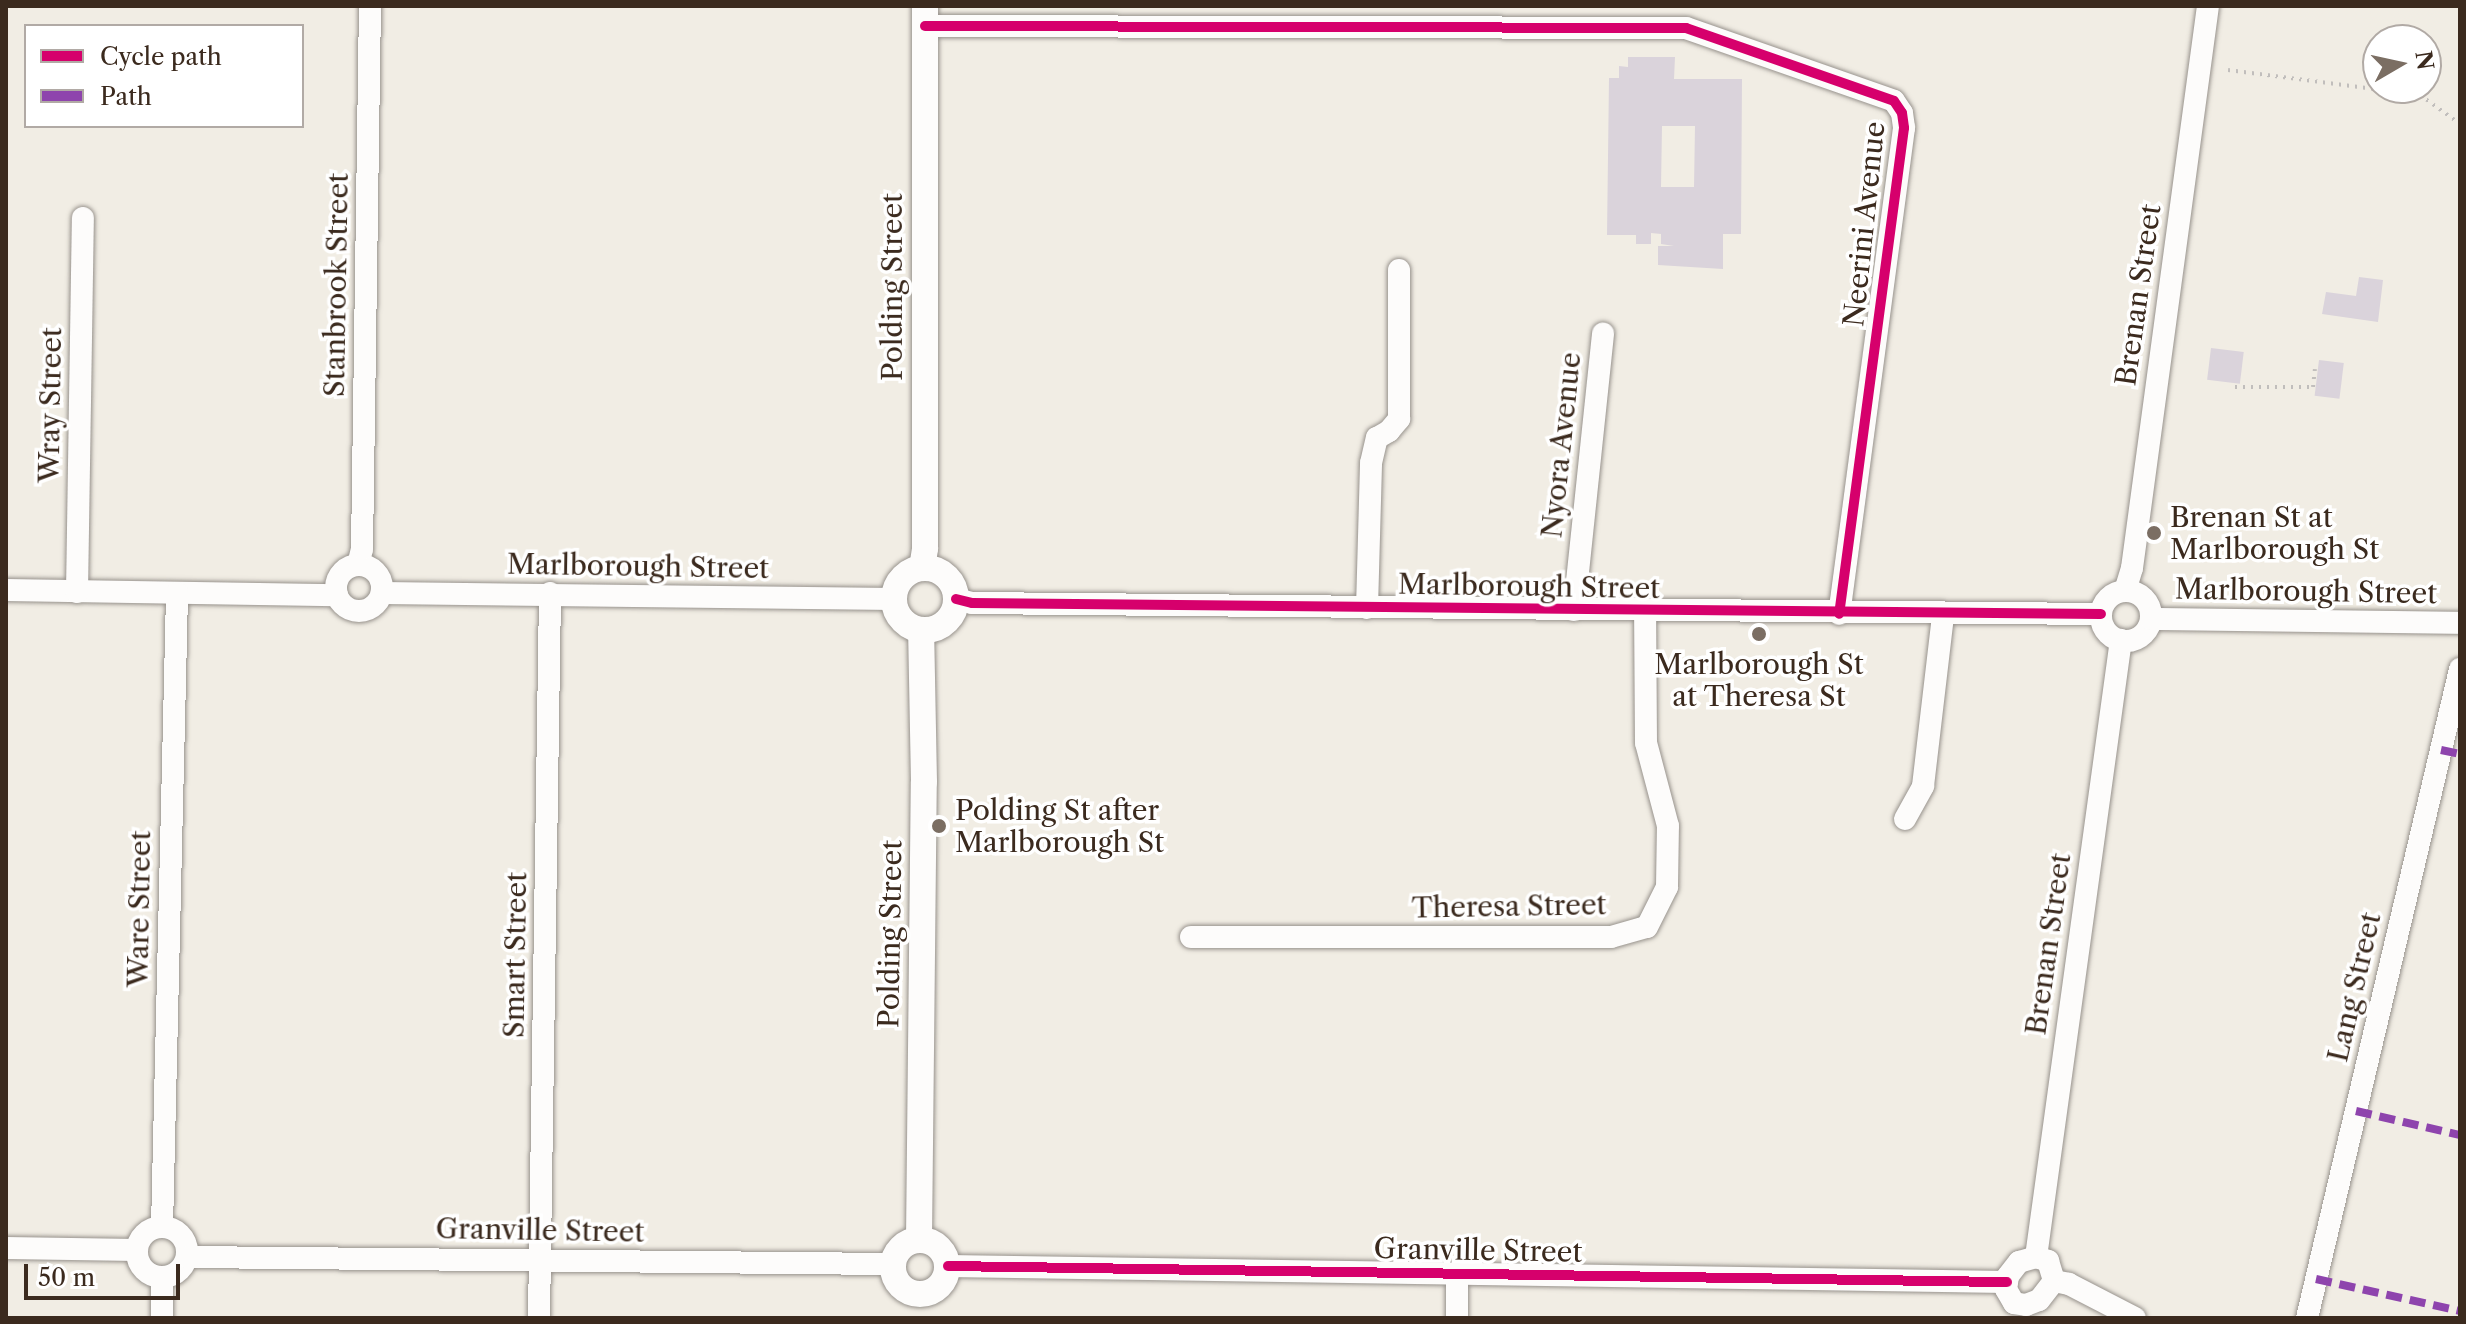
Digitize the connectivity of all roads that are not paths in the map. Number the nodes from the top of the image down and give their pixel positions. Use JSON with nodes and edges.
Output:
{"nodes":[{"id":1,"x":370,"y":6,"type":"edge"},
{"id":2,"x":2208,"y":6,"type":"edge"},
{"id":3,"x":925,"y":16,"type":"edge"},
{"id":4,"x":83,"y":218,"type":"dead end"},
{"id":5,"x":1399,"y":270,"type":"dead end"},
{"id":6,"x":1603,"y":334,"type":"dead end"},
{"id":7,"x":358,"y":565,"type":"junction"},
{"id":8,"x":922,"y":568,"type":"junction"},
{"id":9,"x":6,"y":590,"type":"edge"},
{"id":10,"x":2125,"y":591,"type":"junction"},
{"id":11,"x":77,"y":592,"type":"junction"},
{"id":12,"x":177,"y":593,"type":"junction"},
{"id":13,"x":382,"y":593,"type":"junction"},
{"id":14,"x":550,"y":593,"type":"junction"},
{"id":15,"x":337,"y":595,"type":"junction"},
{"id":16,"x":894,"y":599,"type":"junction"},
{"id":17,"x":956,"y":599,"type":"junction"},
{"id":18,"x":1367,"y":608,"type":"junction"},
{"id":19,"x":1574,"y":610,"type":"junction"},
{"id":20,"x":1645,"y":612,"type":"junction"},
{"id":21,"x":1839,"y":614,"type":"junction"},
{"id":22,"x":2101,"y":614,"type":"junction"},
{"id":23,"x":1943,"y":615,"type":"junction"},
{"id":24,"x":2151,"y":619,"type":"junction"},
{"id":25,"x":2460,"y":623,"type":"edge"},
{"id":26,"x":921,"y":630,"type":"junction"},
{"id":27,"x":2121,"y":640,"type":"junction"},
{"id":28,"x":2460,"y":669,"type":"edge"},
{"id":29,"x":1905,"y":819,"type":"dead end"},
{"id":30,"x":1191,"y":937,"type":"dead end"},
{"id":31,"x":162,"y":1227,"type":"junction"},
{"id":32,"x":919,"y":1240,"type":"junction"},
{"id":33,"x":6,"y":1248,"type":"edge"},
{"id":34,"x":137,"y":1250,"type":"junction"},
{"id":35,"x":187,"y":1257,"type":"junction"},
{"id":36,"x":2036,"y":1257,"type":"junction"},
{"id":37,"x":540,"y":1259,"type":"junction"},
{"id":38,"x":892,"y":1264,"type":"junction"},
{"id":39,"x":948,"y":1266,"type":"junction"},
{"id":40,"x":1457,"y":1273,"type":"junction"},
{"id":41,"x":162,"y":1277,"type":"junction"},
{"id":42,"x":2054,"y":1281,"type":"junction"},
{"id":43,"x":2007,"y":1282,"type":"junction"},
{"id":44,"x":917,"y":1306,"type":"edge"},
{"id":45,"x":2025,"y":1312,"type":"edge"},
{"id":46,"x":162,"y":1318,"type":"edge"},
{"id":47,"x":539,"y":1318,"type":"edge"},
{"id":48,"x":1457,"y":1318,"type":"edge"},
{"id":49,"x":2135,"y":1318,"type":"edge"},
{"id":50,"x":2307,"y":1318,"type":"edge"}],
"edges":[{"from":1,"to":7,"type":"street","name":"Stanbrook Street"},
{"from":2,"to":10,"type":"street","name":"Brenan Street"},
{"from":3,"to":8,"type":"main road","name":"Polding Street"},
{"from":3,"to":21,"type":"street","name":"Neerini Avenue"},
{"from":4,"to":11,"type":"street","name":"Wray Street"},
{"from":5,"to":18,"type":"street"},
{"from":6,"to":19,"type":"street","name":"Nyora Avenue"},
{"from":7,"to":13,"type":"street"},
{"from":7,"to":15,"type":"street"},
{"from":8,"to":16,"type":"main road"},
{"from":8,"to":17,"type":"main road"},
{"from":9,"to":11,"type":"street"},
{"from":10,"to":22,"type":"street"},
{"from":10,"to":24,"type":"street"},
{"from":11,"to":12,"type":"street"},
{"from":12,"to":15,"type":"street"},
{"from":12,"to":31,"type":"street","name":"Ware Street"},
{"from":13,"to":14,"type":"street","name":"Marlborough Street"},
{"from":13,"to":15,"type":"street"},
{"from":14,"to":16,"type":"street","name":"Marlborough Street"},
{"from":14,"to":37,"type":"street","name":"Smart Street"},
{"from":16,"to":26,"type":"main road"},
{"from":17,"to":18,"type":"street","name":"Marlborough Street"},
{"from":17,"to":26,"type":"main road"},
{"from":18,"to":19,"type":"street","name":"Marlborough Street"},
{"from":19,"to":20,"type":"street","name":"Marlborough Street"},
{"from":20,"to":21,"type":"street","name":"Marlborough Street"},
{"from":20,"to":30,"type":"street","name":"Theresa Street"},
{"from":21,"to":23,"type":"street","name":"Marlborough Street"},
{"from":22,"to":23,"type":"street","name":"Marlborough Street"},
{"from":22,"to":27,"type":"street"},
{"from":23,"to":29,"type":"street"},
{"from":24,"to":25,"type":"street","name":"Marlborough Street"},
{"from":24,"to":27,"type":"street"},
{"from":26,"to":32,"type":"main road","name":"Polding Street"},
{"from":27,"to":36,"type":"street","name":"Brenan Street"},
{"from":28,"to":50,"type":"street","name":"Lang Street"},
{"from":31,"to":34,"type":"street"},
{"from":31,"to":35,"type":"street"},
{"from":32,"to":38,"type":"main road"},
{"from":32,"to":39,"type":"main road"},
{"from":33,"to":34,"type":"street"},
{"from":34,"to":41,"type":"street"},
{"from":35,"to":37,"type":"street","name":"Granville Street"},
{"from":35,"to":41,"type":"street"},
{"from":36,"to":42,"type":"street"},
{"from":36,"to":43,"type":"street"},
{"from":37,"to":38,"type":"street","name":"Granville Street"},
{"from":37,"to":47,"type":"street","name":"Smart Street"},
{"from":38,"to":44,"type":"main road"},
{"from":39,"to":40,"type":"street","name":"Granville Street"},
{"from":39,"to":44,"type":"main road"},
{"from":40,"to":43,"type":"street","name":"Granville Street"},
{"from":40,"to":48,"type":"street"},
{"from":41,"to":46,"type":"street"},
{"from":42,"to":45,"type":"street"},
{"from":42,"to":49,"type":"street"},
{"from":43,"to":45,"type":"street"}]}
